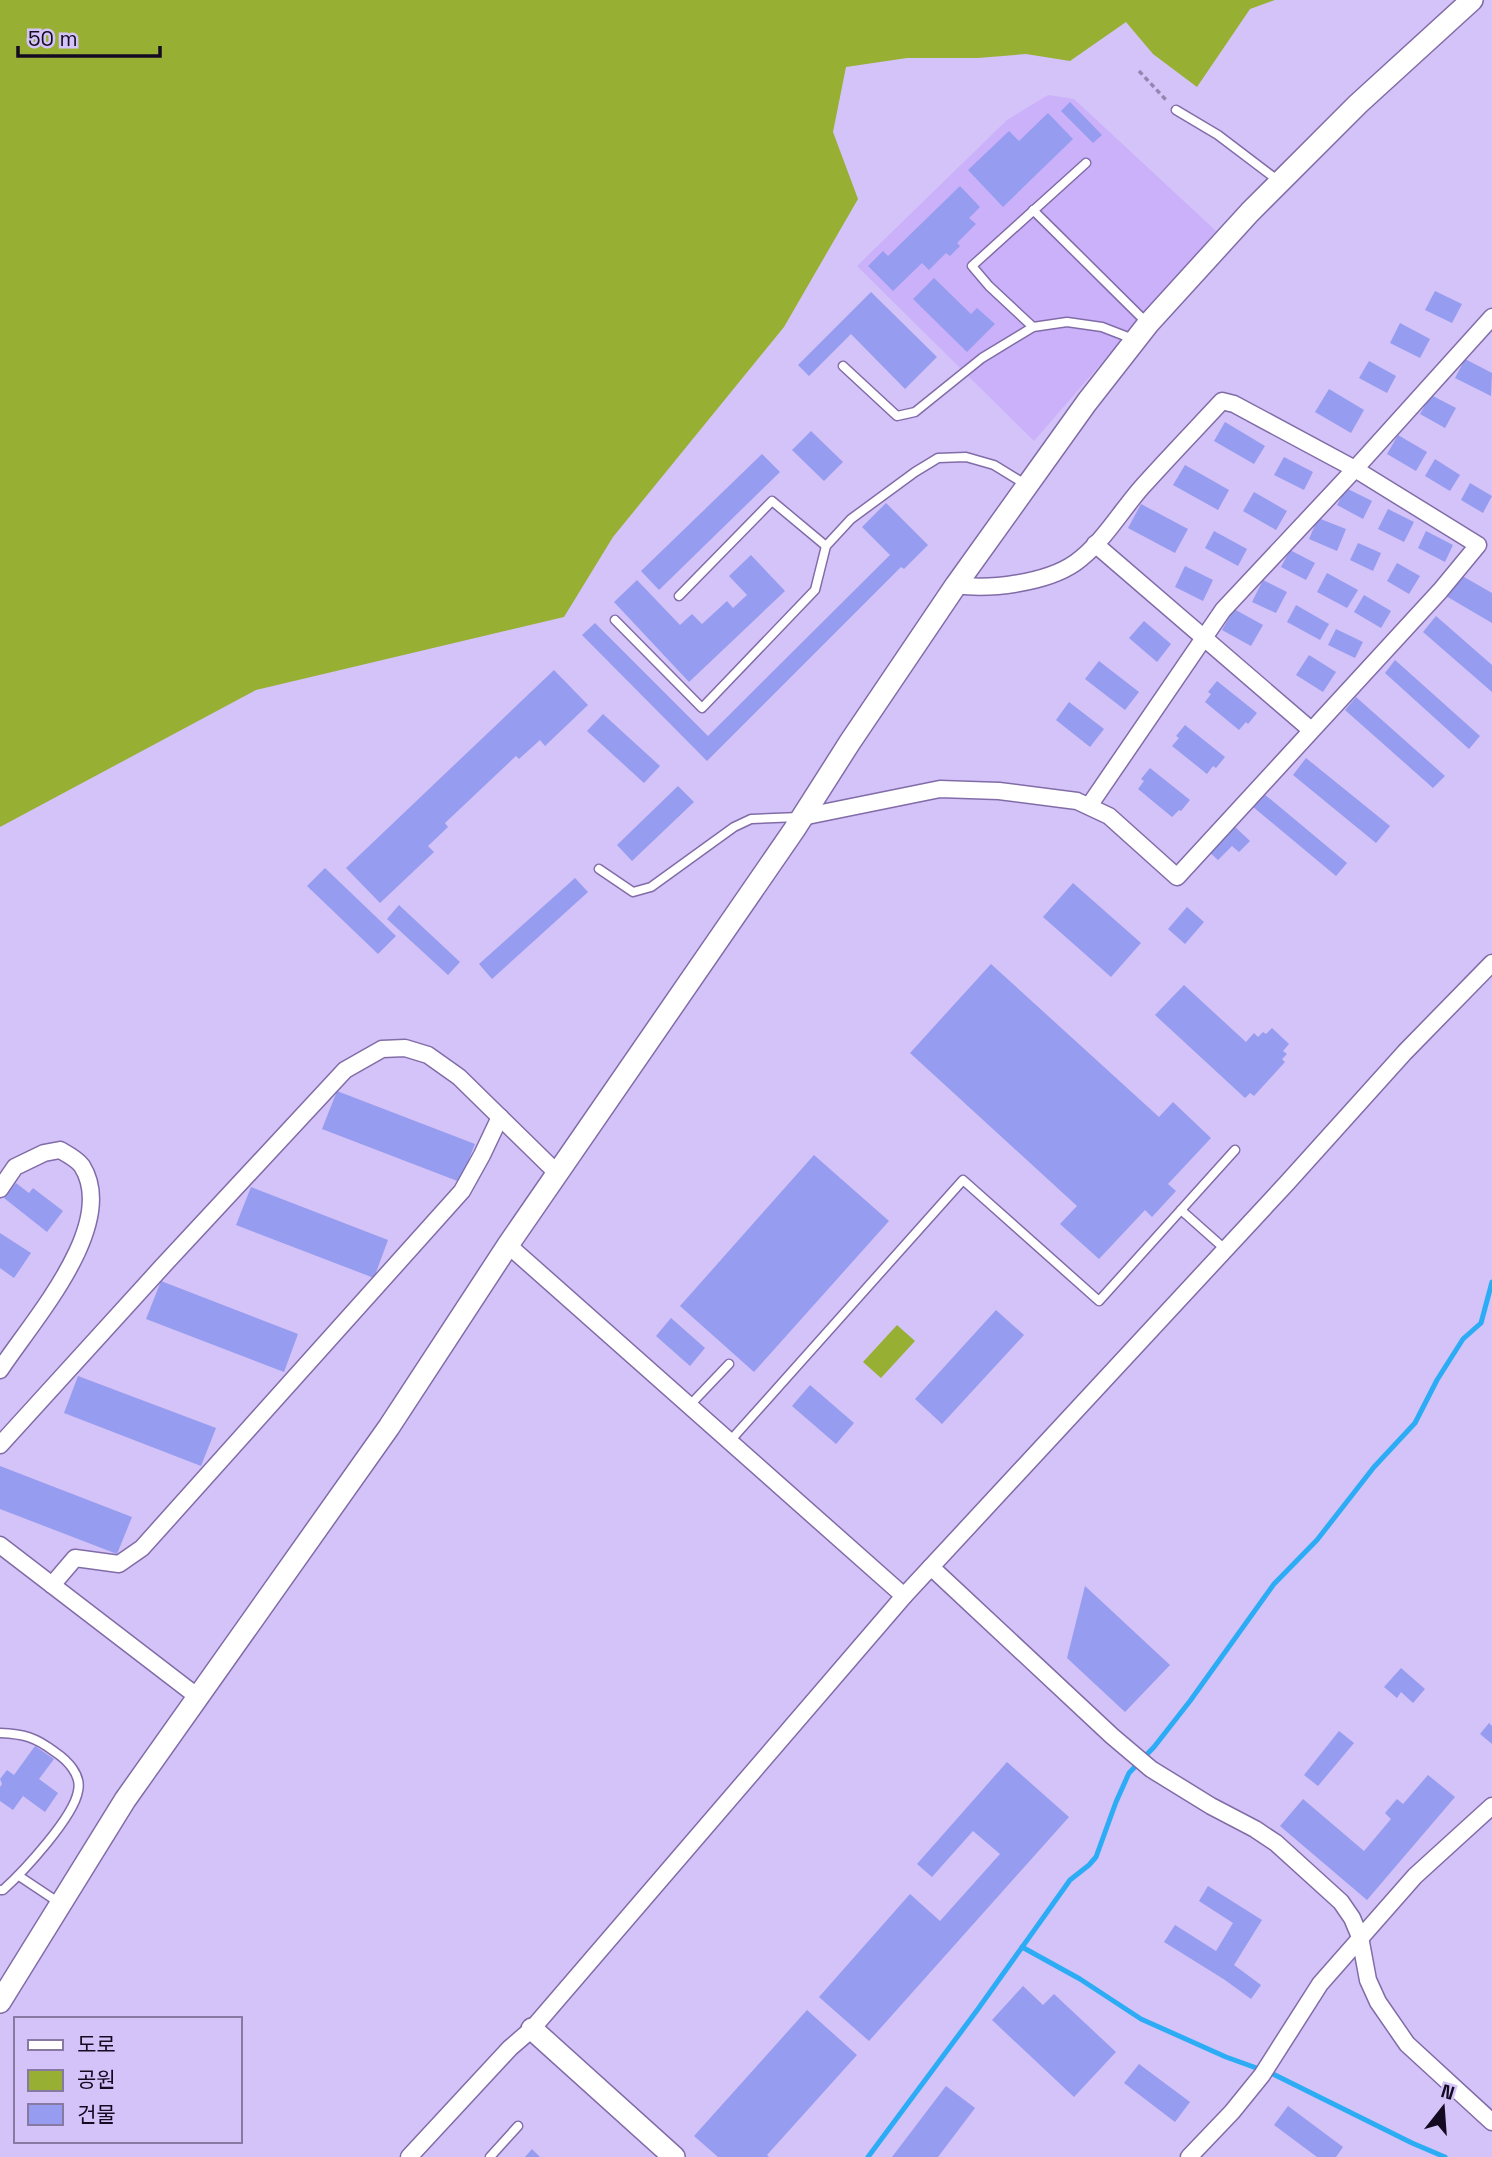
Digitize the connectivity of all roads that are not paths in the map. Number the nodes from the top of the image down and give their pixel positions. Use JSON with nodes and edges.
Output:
{"nodes":[{"id":1,"x":1472,"y":0,"type":"edge"},
{"id":2,"x":1176,"y":110,"type":"road end"},
{"id":3,"x":1086,"y":163,"type":"dead end"},
{"id":4,"x":1280,"y":182,"type":"junction"},
{"id":5,"x":1033,"y":210,"type":"junction"},
{"id":6,"x":1492,"y":317,"type":"edge"},
{"id":7,"x":1033,"y":327,"type":"junction"},
{"id":8,"x":1142,"y":332,"type":"junction"},
{"id":9,"x":843,"y":366,"type":"dead end"},
{"id":10,"x":1354,"y":469,"type":"junction"},
{"id":11,"x":1028,"y":485,"type":"junction"},
{"id":12,"x":1095,"y":544,"type":"junction"},
{"id":13,"x":826,"y":546,"type":"junction"},
{"id":14,"x":956,"y":585,"type":"junction"},
{"id":15,"x":679,"y":596,"type":"dead end"},
{"id":16,"x":615,"y":620,"type":"dead end"},
{"id":17,"x":1203,"y":638,"type":"junction"},
{"id":18,"x":1311,"y":730,"type":"junction"},
{"id":19,"x":1089,"y":806,"type":"junction"},
{"id":20,"x":802,"y":817,"type":"junction"},
{"id":21,"x":599,"y":869,"type":"dead end"},
{"id":22,"x":1492,"y":963,"type":"edge"},
{"id":23,"x":500,"y":1117,"type":"junction"},
{"id":24,"x":1235,"y":1150,"type":"dead end"},
{"id":25,"x":557,"y":1173,"type":"junction"},
{"id":26,"x":0,"y":1189,"type":"edge"},
{"id":27,"x":1181,"y":1210,"type":"junction"},
{"id":28,"x":508,"y":1245,"type":"junction"},
{"id":29,"x":1226,"y":1250,"type":"junction"},
{"id":30,"x":729,"y":1364,"type":"dead end"},
{"id":31,"x":0,"y":1370,"type":"edge"},
{"id":32,"x":690,"y":1405,"type":"junction"},
{"id":33,"x":730,"y":1441,"type":"junction"},
{"id":34,"x":0,"y":1445,"type":"edge"},
{"id":35,"x":0,"y":1545,"type":"edge"},
{"id":36,"x":931,"y":1567,"type":"junction"},
{"id":37,"x":52,"y":1585,"type":"junction"},
{"id":38,"x":904,"y":1596,"type":"junction"},
{"id":39,"x":198,"y":1697,"type":"junction"},
{"id":40,"x":0,"y":1733,"type":"edge"},
{"id":41,"x":1492,"y":1806,"type":"edge"},
{"id":42,"x":19,"y":1876,"type":"junction"},
{"id":43,"x":0,"y":1890,"type":"edge"},
{"id":44,"x":61,"y":1904,"type":"junction"},
{"id":45,"x":1360,"y":1937,"type":"junction"},
{"id":46,"x":1,"y":1997,"type":"edge"},
{"id":47,"x":532,"y":2029,"type":"junction"},
{"id":48,"x":1492,"y":2122,"type":"edge"},
{"id":49,"x":518,"y":2126,"type":"dead end"},
{"id":50,"x":409,"y":2157,"type":"edge"},
{"id":51,"x":490,"y":2157,"type":"edge"},
{"id":52,"x":674,"y":2157,"type":"edge"},
{"id":53,"x":1189,"y":2157,"type":"edge"}],
"edges":[{"from":1,"to":4,"type":"street"},
{"from":2,"to":4,"type":"lane"},
{"from":3,"to":5,"type":"lane"},
{"from":4,"to":8,"type":"street"},
{"from":5,"to":7,"type":"lane"},
{"from":5,"to":8,"type":"lane"},
{"from":6,"to":10,"type":"street"},
{"from":7,"to":8,"type":"lane"},
{"from":7,"to":9,"type":"lane"},
{"from":8,"to":11,"type":"street"},
{"from":10,"to":12,"type":"street"},
{"from":10,"to":17,"type":"street"},
{"from":10,"to":18,"type":"street"},
{"from":11,"to":13,"type":"lane"},
{"from":11,"to":14,"type":"street"},
{"from":12,"to":14,"type":"street"},
{"from":12,"to":17,"type":"street"},
{"from":13,"to":15,"type":"lane"},
{"from":13,"to":16,"type":"lane"},
{"from":14,"to":20,"type":"street"},
{"from":17,"to":18,"type":"street"},
{"from":17,"to":19,"type":"street"},
{"from":18,"to":19,"type":"street"},
{"from":19,"to":20,"type":"street"},
{"from":20,"to":21,"type":"lane"},
{"from":20,"to":25,"type":"street"},
{"from":22,"to":29,"type":"street"},
{"from":23,"to":25,"type":"street"},
{"from":23,"to":34,"type":"street"},
{"from":23,"to":37,"type":"street"},
{"from":24,"to":27,"type":"lane"},
{"from":25,"to":28,"type":"street"},
{"from":26,"to":31,"type":"street"},
{"from":27,"to":29,"type":"lane"},
{"from":27,"to":33,"type":"lane"},
{"from":28,"to":32,"type":"street"},
{"from":28,"to":39,"type":"street"},
{"from":29,"to":36,"type":"street"},
{"from":30,"to":32,"type":"lane"},
{"from":32,"to":33,"type":"street"},
{"from":33,"to":38,"type":"street"},
{"from":35,"to":37,"type":"street"},
{"from":36,"to":38,"type":"street"},
{"from":36,"to":45,"type":"street"},
{"from":37,"to":39,"type":"street"},
{"from":38,"to":47,"type":"street"},
{"from":39,"to":44,"type":"street"},
{"from":40,"to":42,"type":"lane"},
{"from":41,"to":45,"type":"street"},
{"from":42,"to":43,"type":"lane"},
{"from":42,"to":44,"type":"lane"},
{"from":44,"to":46,"type":"street"},
{"from":45,"to":48,"type":"street"},
{"from":45,"to":53,"type":"street"},
{"from":47,"to":50,"type":"street"},
{"from":47,"to":52,"type":"street"},
{"from":49,"to":51,"type":"lane"}]}
